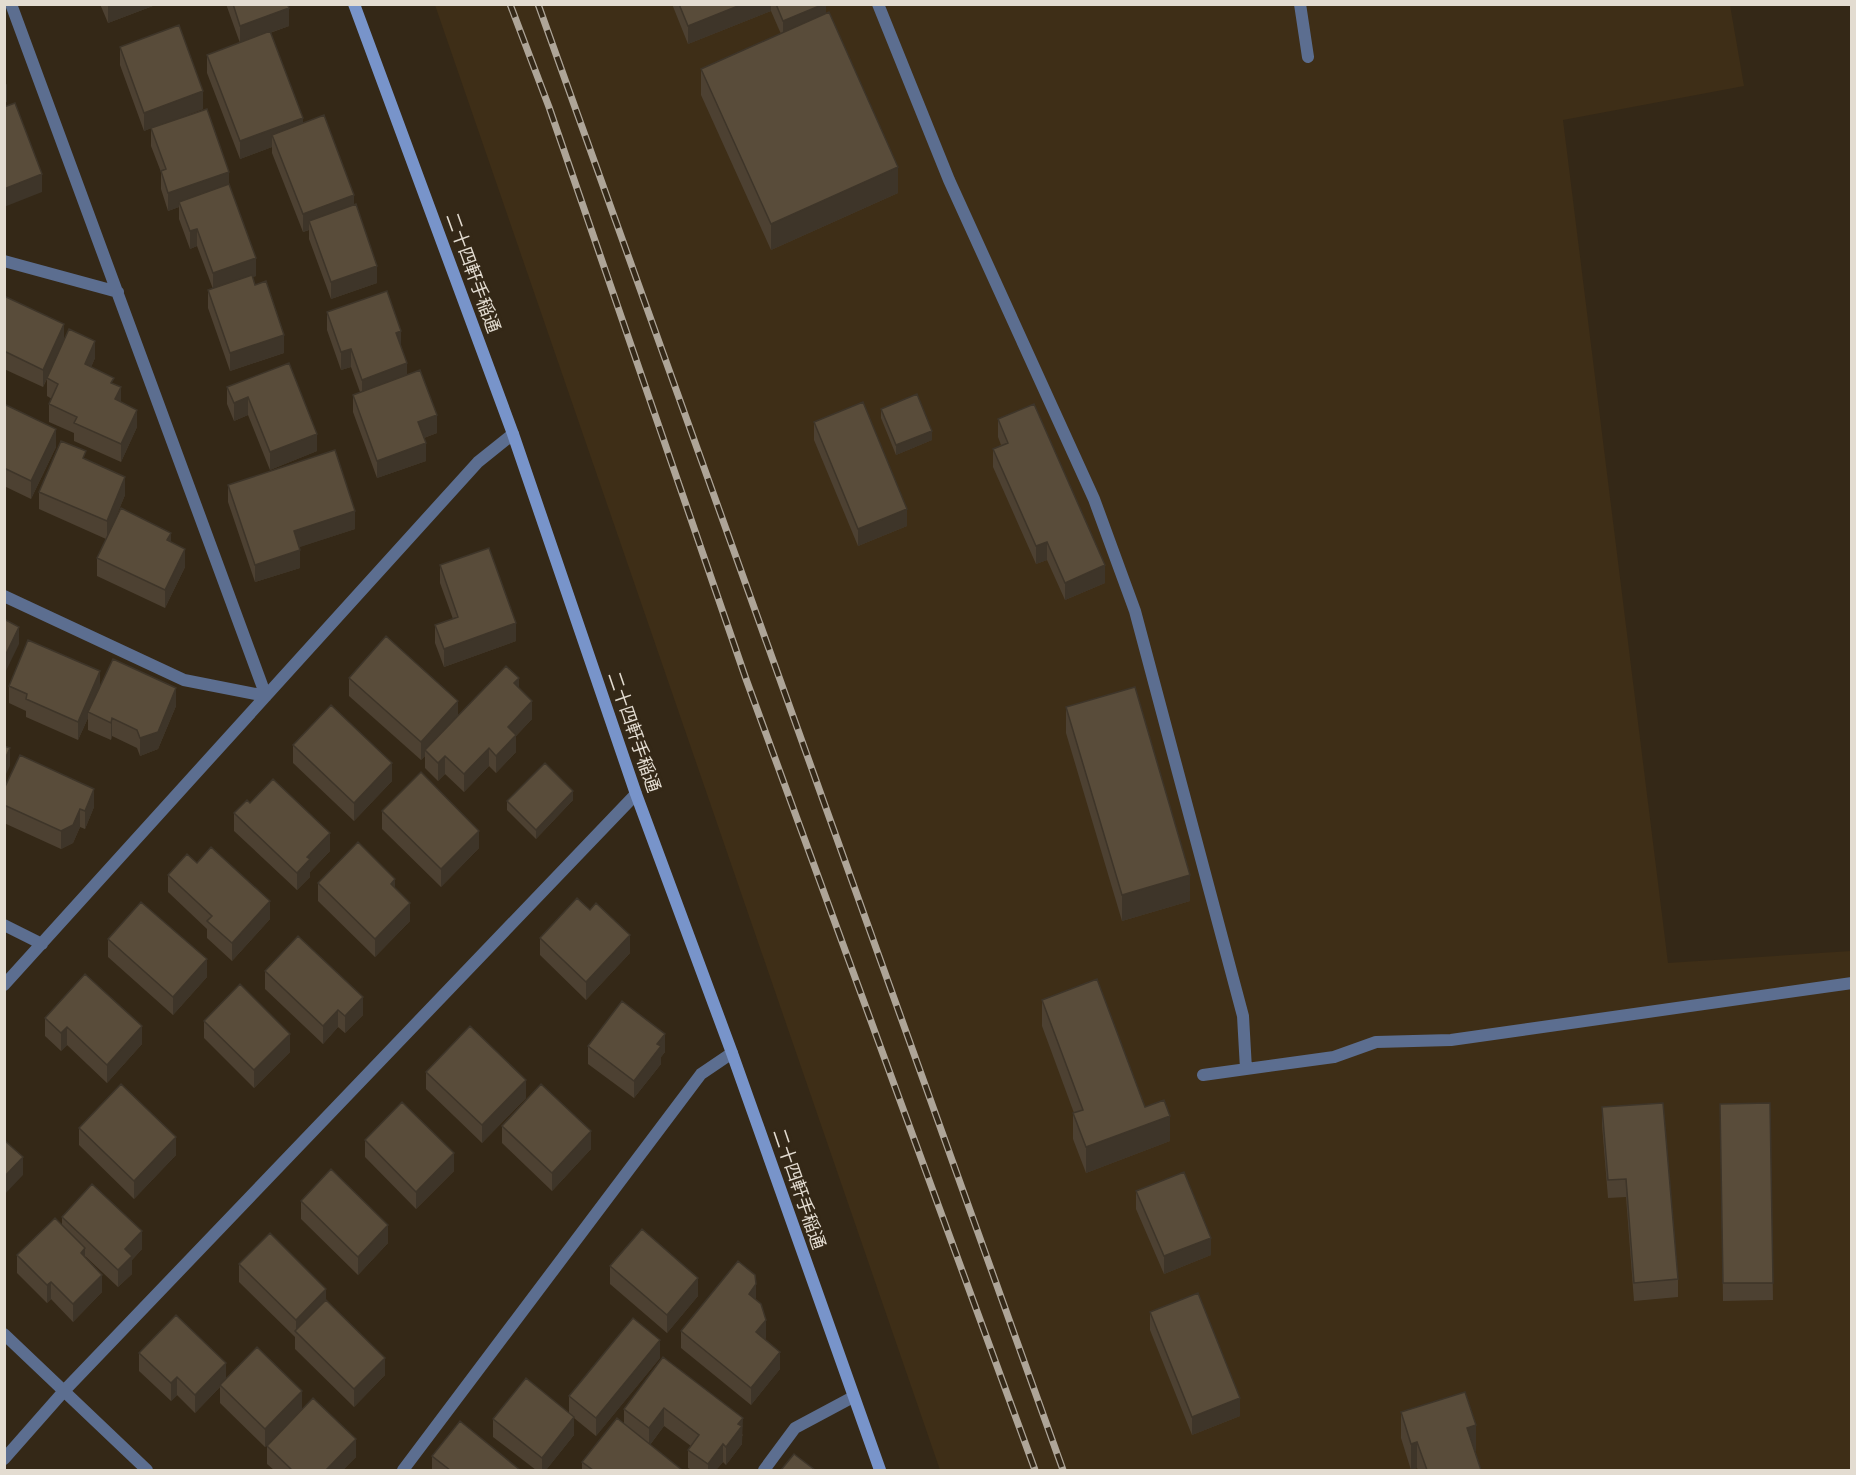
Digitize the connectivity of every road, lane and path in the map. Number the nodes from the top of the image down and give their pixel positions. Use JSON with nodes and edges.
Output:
{"nodes":[{"id":1,"x":11,"y":4,"type":"edge"},
{"id":2,"x":354,"y":4,"type":"edge"},
{"id":3,"x":878,"y":4,"type":"edge"},
{"id":4,"x":1300,"y":4,"type":"edge"},
{"id":5,"x":1308,"y":57,"type":"dead end"},
{"id":6,"x":4,"y":261,"type":"edge"},
{"id":7,"x":118,"y":292,"type":"junction"},
{"id":8,"x":513,"y":434,"type":"junction"},
{"id":9,"x":4,"y":596,"type":"edge"},
{"id":10,"x":266,"y":696,"type":"junction"},
{"id":11,"x":636,"y":794,"type":"junction"},
{"id":12,"x":4,"y":925,"type":"edge"},
{"id":13,"x":42,"y":944,"type":"junction"},
{"id":14,"x":1851,"y":983,"type":"edge"},
{"id":15,"x":4,"y":985,"type":"edge"},
{"id":16,"x":732,"y":1053,"type":"junction"},
{"id":17,"x":1246,"y":1069,"type":"junction"},
{"id":18,"x":1203,"y":1075,"type":"dead end"},
{"id":19,"x":4,"y":1334,"type":"edge"},
{"id":20,"x":64,"y":1390,"type":"junction"},
{"id":21,"x":853,"y":1397,"type":"junction"},
{"id":22,"x":4,"y":1460,"type":"edge"},
{"id":23,"x":147,"y":1470,"type":"edge"},
{"id":24,"x":403,"y":1470,"type":"edge"},
{"id":25,"x":764,"y":1470,"type":"edge"},
{"id":26,"x":879,"y":1470,"type":"edge"}],
"edges":[{"from":1,"to":7,"type":"street"},
{"from":2,"to":8,"type":"street","name":"二十四軒手稲通"},
{"from":3,"to":17,"type":"street"},
{"from":4,"to":5,"type":"street"},
{"from":6,"to":7,"type":"street"},
{"from":7,"to":10,"type":"street"},
{"from":8,"to":10,"type":"street"},
{"from":8,"to":11,"type":"street","name":"二十四軒手稲通"},
{"from":9,"to":10,"type":"street"},
{"from":10,"to":13,"type":"street"},
{"from":11,"to":16,"type":"street","name":"二十四軒手稲通"},
{"from":11,"to":20,"type":"street"},
{"from":12,"to":13,"type":"street"},
{"from":13,"to":15,"type":"street"},
{"from":14,"to":17,"type":"street"},
{"from":16,"to":21,"type":"street","name":"二十四軒手稲通"},
{"from":16,"to":24,"type":"street"},
{"from":17,"to":18,"type":"street"},
{"from":19,"to":20,"type":"street"},
{"from":20,"to":22,"type":"street"},
{"from":20,"to":23,"type":"street"},
{"from":21,"to":25,"type":"street"},
{"from":21,"to":26,"type":"street","name":"二十四軒手稲通"}]}
